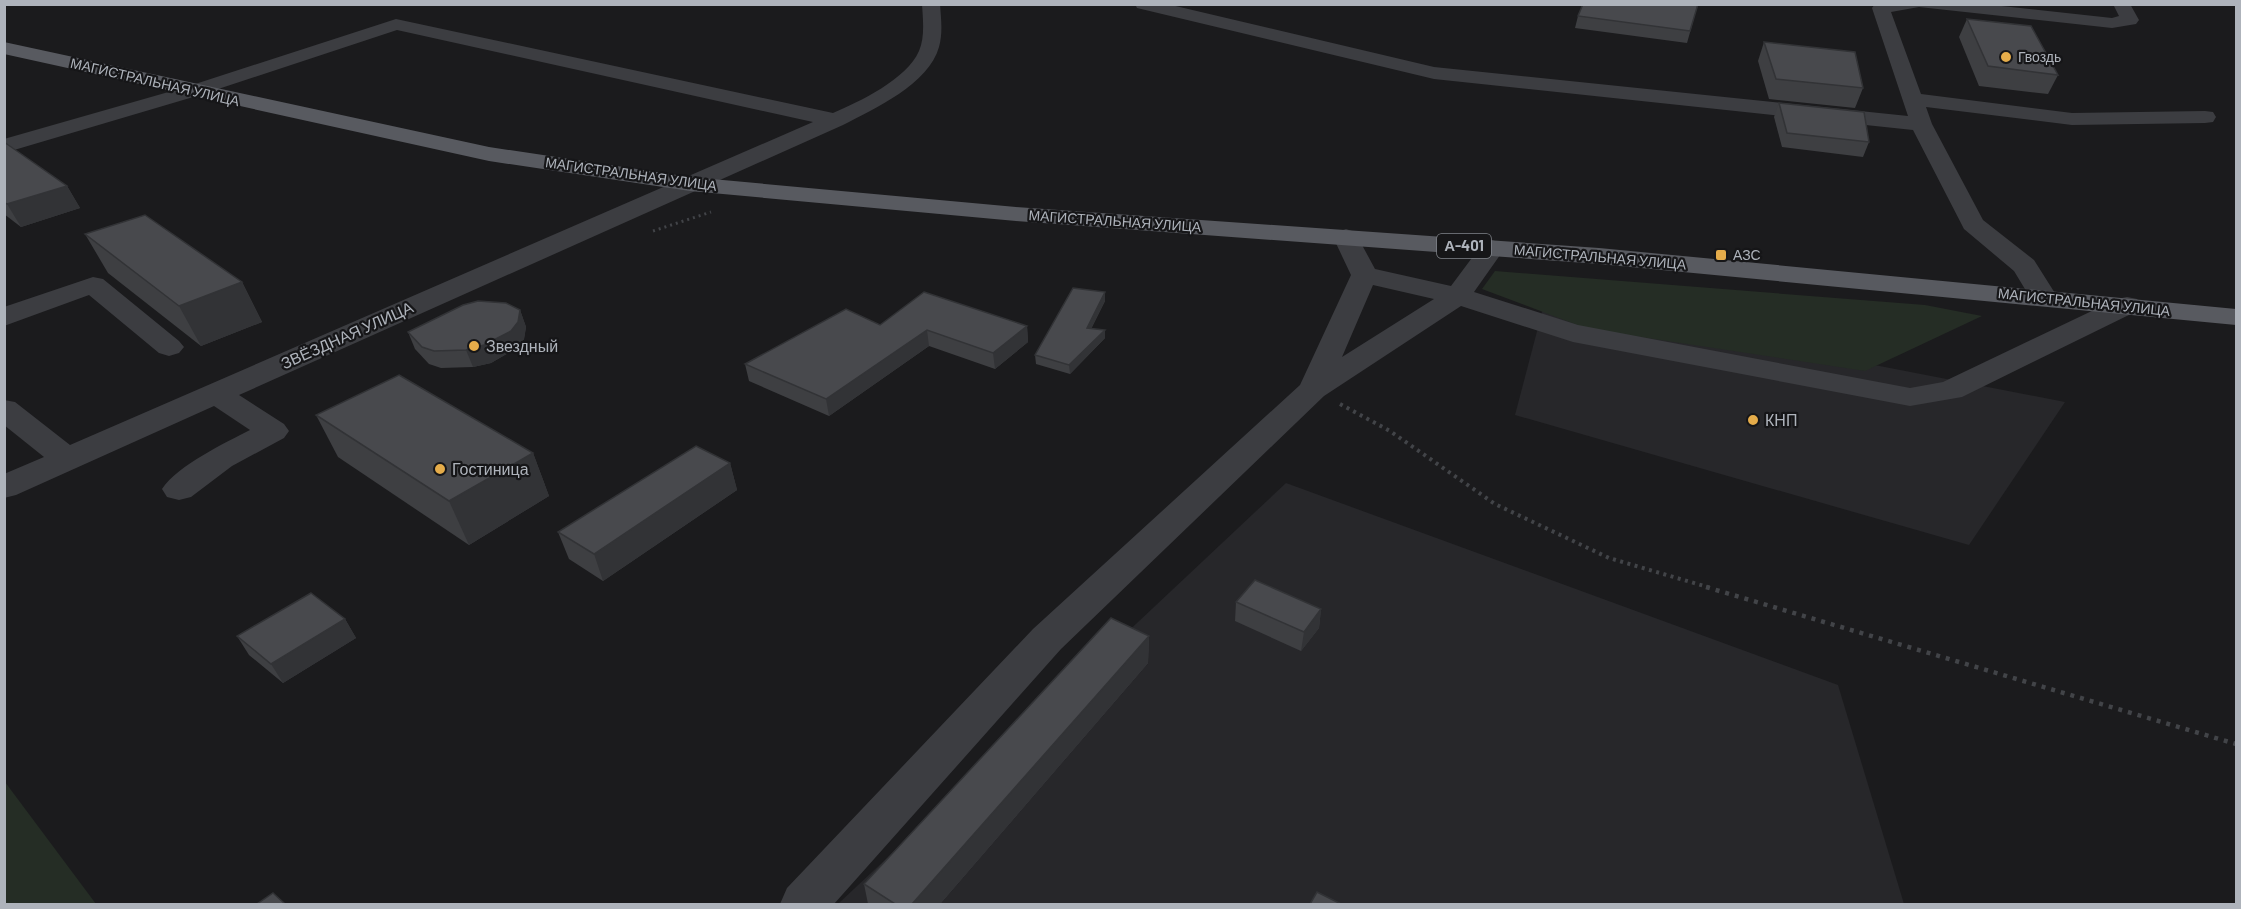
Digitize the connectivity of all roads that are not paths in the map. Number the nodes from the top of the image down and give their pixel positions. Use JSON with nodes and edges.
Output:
{"nodes":[{"id":1,"x":931,"y":4,"type":"edge"},
{"id":2,"x":1143,"y":4,"type":"edge"},
{"id":3,"x":1913,"y":4,"type":"edge"},
{"id":4,"x":1926,"y":4,"type":"edge"},
{"id":5,"x":2121,"y":4,"type":"edge"},
{"id":6,"x":1880,"y":6,"type":"edge"},
{"id":7,"x":1197,"y":10,"type":"edge"},
{"id":8,"x":4,"y":48,"type":"edge"},
{"id":9,"x":193,"y":91,"type":"junction"},
{"id":10,"x":1920,"y":100,"type":"junction"},
{"id":11,"x":2205,"y":117,"type":"dead end"},
{"id":12,"x":835,"y":120,"type":"junction"},
{"id":13,"x":1921,"y":124,"type":"junction"},
{"id":14,"x":4,"y":146,"type":"edge"},
{"id":15,"x":690,"y":184,"type":"junction"},
{"id":16,"x":1346,"y":237,"type":"junction"},
{"id":17,"x":1492,"y":248,"type":"junction"},
{"id":18,"x":1364,"y":275,"type":"junction"},
{"id":19,"x":1458,"y":296,"type":"junction"},
{"id":20,"x":2044,"y":298,"type":"junction"},
{"id":21,"x":2127,"y":305,"type":"junction"},
{"id":22,"x":2236,"y":317,"type":"edge"},
{"id":23,"x":4,"y":318,"type":"edge"},
{"id":24,"x":169,"y":347,"type":"dead end"},
{"id":25,"x":1313,"y":389,"type":"junction"},
{"id":26,"x":216,"y":393,"type":"junction"},
{"id":27,"x":4,"y":409,"type":"edge"},
{"id":28,"x":67,"y":459,"type":"junction"},
{"id":29,"x":4,"y":487,"type":"edge"},
{"id":30,"x":180,"y":489,"type":"dead end"},
{"id":31,"x":804,"y":904,"type":"edge"}],
"edges":[{"from":1,"to":12,"type":"street","name":"ЗВЁЗДНАЯ УЛИЦА"},
{"from":2,"to":7,"type":"street"},
{"from":3,"to":6,"type":"street"},
{"from":4,"to":5,"type":"street"},
{"from":6,"to":10,"type":"street"},
{"from":7,"to":13,"type":"street"},
{"from":8,"to":9,"type":"main road","name":"МАГИСТРАЛЬНАЯ УЛИЦА"},
{"from":9,"to":12,"type":"street"},
{"from":9,"to":14,"type":"street"},
{"from":9,"to":15,"type":"main road","name":"МАГИСТРАЛЬНАЯ УЛИЦА"},
{"from":10,"to":11,"type":"street"},
{"from":10,"to":13,"type":"street"},
{"from":12,"to":15,"type":"street","name":"ЗВЁЗДНАЯ УЛИЦА"},
{"from":13,"to":20,"type":"street"},
{"from":15,"to":16,"type":"main road","name":"МАГИСТРАЛЬНАЯ УЛИЦА","number":"А-401"},
{"from":15,"to":26,"type":"street","name":"ЗВЁЗДНАЯ УЛИЦА","number":"А-401"},
{"from":16,"to":17,"type":"main road","name":"МАГИСТРАЛЬНАЯ УЛИЦА","number":"А-401"},
{"from":16,"to":18,"type":"street"},
{"from":17,"to":19,"type":"street"},
{"from":17,"to":20,"type":"main road","name":"МАГИСТРАЛЬНАЯ УЛИЦА","number":"А-401"},
{"from":18,"to":19,"type":"street"},
{"from":18,"to":25,"type":"street"},
{"from":19,"to":21,"type":"street"},
{"from":19,"to":25,"type":"street"},
{"from":20,"to":21,"type":"main road","name":"МАГИСТРАЛЬНАЯ УЛИЦА","number":"А-401"},
{"from":21,"to":22,"type":"main road","name":"МАГИСТРАЛЬНАЯ УЛИЦА","number":"А-401"},
{"from":23,"to":24,"type":"street"},
{"from":25,"to":31,"type":"street"},
{"from":26,"to":28,"type":"street","name":"ЗВЁЗДНАЯ УЛИЦА","number":"А-401"},
{"from":26,"to":30,"type":"street"},
{"from":27,"to":28,"type":"street"},
{"from":28,"to":29,"type":"street","name":"ЗВЁЗДНАЯ УЛИЦА","number":"А-401"}]}
